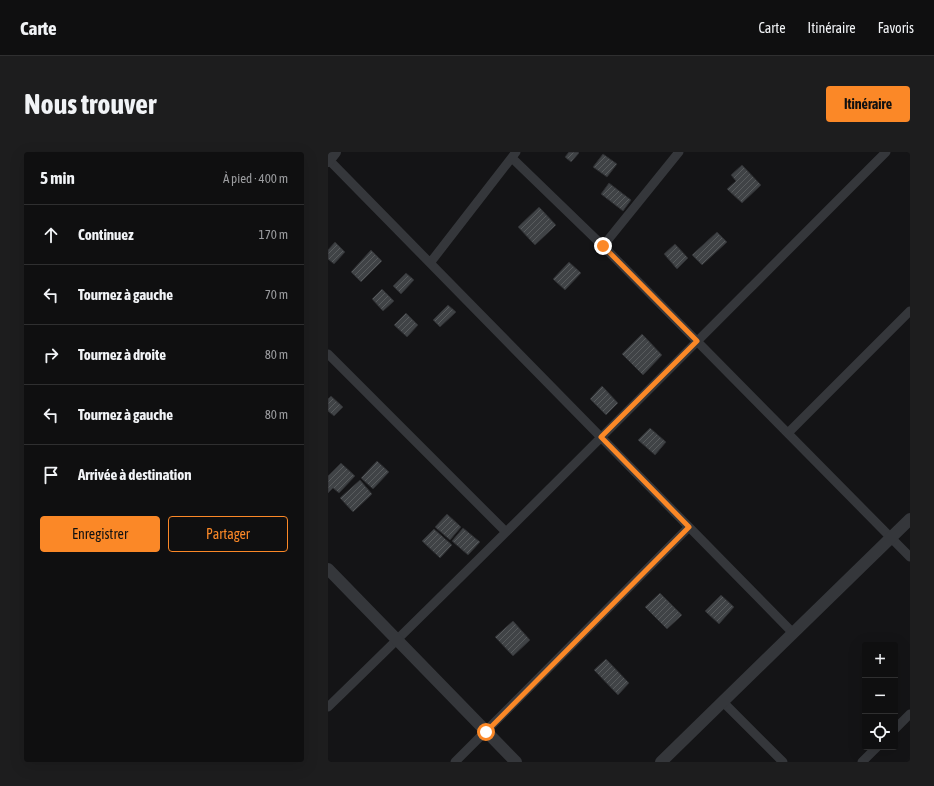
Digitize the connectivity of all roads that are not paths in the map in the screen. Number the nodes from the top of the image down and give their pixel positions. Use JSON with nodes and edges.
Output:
{"nodes":[{"id":1,"x":679,"y":152,"type":"edge"},
{"id":2,"x":886,"y":152,"type":"edge"},
{"id":3,"x":514,"y":155,"type":"edge"},
{"id":4,"x":330,"y":158,"type":"edge"},
{"id":5,"x":603,"y":246,"type":"junction"},
{"id":6,"x":430,"y":263,"type":"junction"},
{"id":7,"x":910,"y":311,"type":"edge"},
{"id":8,"x":697,"y":341,"type":"junction"},
{"id":9,"x":328,"y":354,"type":"edge"},
{"id":10,"x":788,"y":433,"type":"junction"},
{"id":11,"x":601,"y":437,"type":"junction"},
{"id":12,"x":910,"y":519,"type":"edge"},
{"id":13,"x":689,"y":527,"type":"junction"},
{"id":14,"x":506,"y":532,"type":"junction"},
{"id":15,"x":891,"y":538,"type":"junction"},
{"id":16,"x":910,"y":557,"type":"edge"},
{"id":17,"x":328,"y":569,"type":"edge"},
{"id":18,"x":793,"y":633,"type":"junction"},
{"id":19,"x":397,"y":640,"type":"junction"},
{"id":20,"x":723,"y":702,"type":"junction"},
{"id":21,"x":328,"y":707,"type":"edge"},
{"id":22,"x":910,"y":714,"type":"edge"},
{"id":23,"x":898,"y":726,"type":"edge"},
{"id":24,"x":486,"y":732,"type":"junction"},
{"id":25,"x":874,"y":750,"type":"edge"},
{"id":26,"x":455,"y":762,"type":"edge"},
{"id":27,"x":516,"y":762,"type":"edge"},
{"id":28,"x":661,"y":762,"type":"edge"},
{"id":29,"x":783,"y":762,"type":"edge"},
{"id":30,"x":862,"y":762,"type":"edge"}],
"edges":[{"from":1,"to":5,"type":"street"},
{"from":2,"to":8,"type":"street"},
{"from":3,"to":5,"type":"street"},
{"from":3,"to":6,"type":"street"},
{"from":4,"to":6,"type":"street"},
{"from":5,"to":8,"type":"street"},
{"from":6,"to":11,"type":"street"},
{"from":7,"to":10,"type":"street"},
{"from":8,"to":10,"type":"street"},
{"from":8,"to":11,"type":"street"},
{"from":9,"to":14,"type":"street"},
{"from":10,"to":15,"type":"street"},
{"from":11,"to":13,"type":"street"},
{"from":11,"to":14,"type":"street"},
{"from":12,"to":15,"type":"street"},
{"from":13,"to":18,"type":"street"},
{"from":13,"to":24,"type":"street"},
{"from":14,"to":19,"type":"street"},
{"from":15,"to":16,"type":"street"},
{"from":15,"to":18,"type":"street"},
{"from":17,"to":19,"type":"street"},
{"from":18,"to":20,"type":"street"},
{"from":19,"to":21,"type":"street"},
{"from":19,"to":24,"type":"street"},
{"from":20,"to":28,"type":"street"},
{"from":20,"to":29,"type":"street"},
{"from":22,"to":23,"type":"street"},
{"from":24,"to":26,"type":"street"},
{"from":24,"to":27,"type":"street"},
{"from":25,"to":30,"type":"street"}]}
